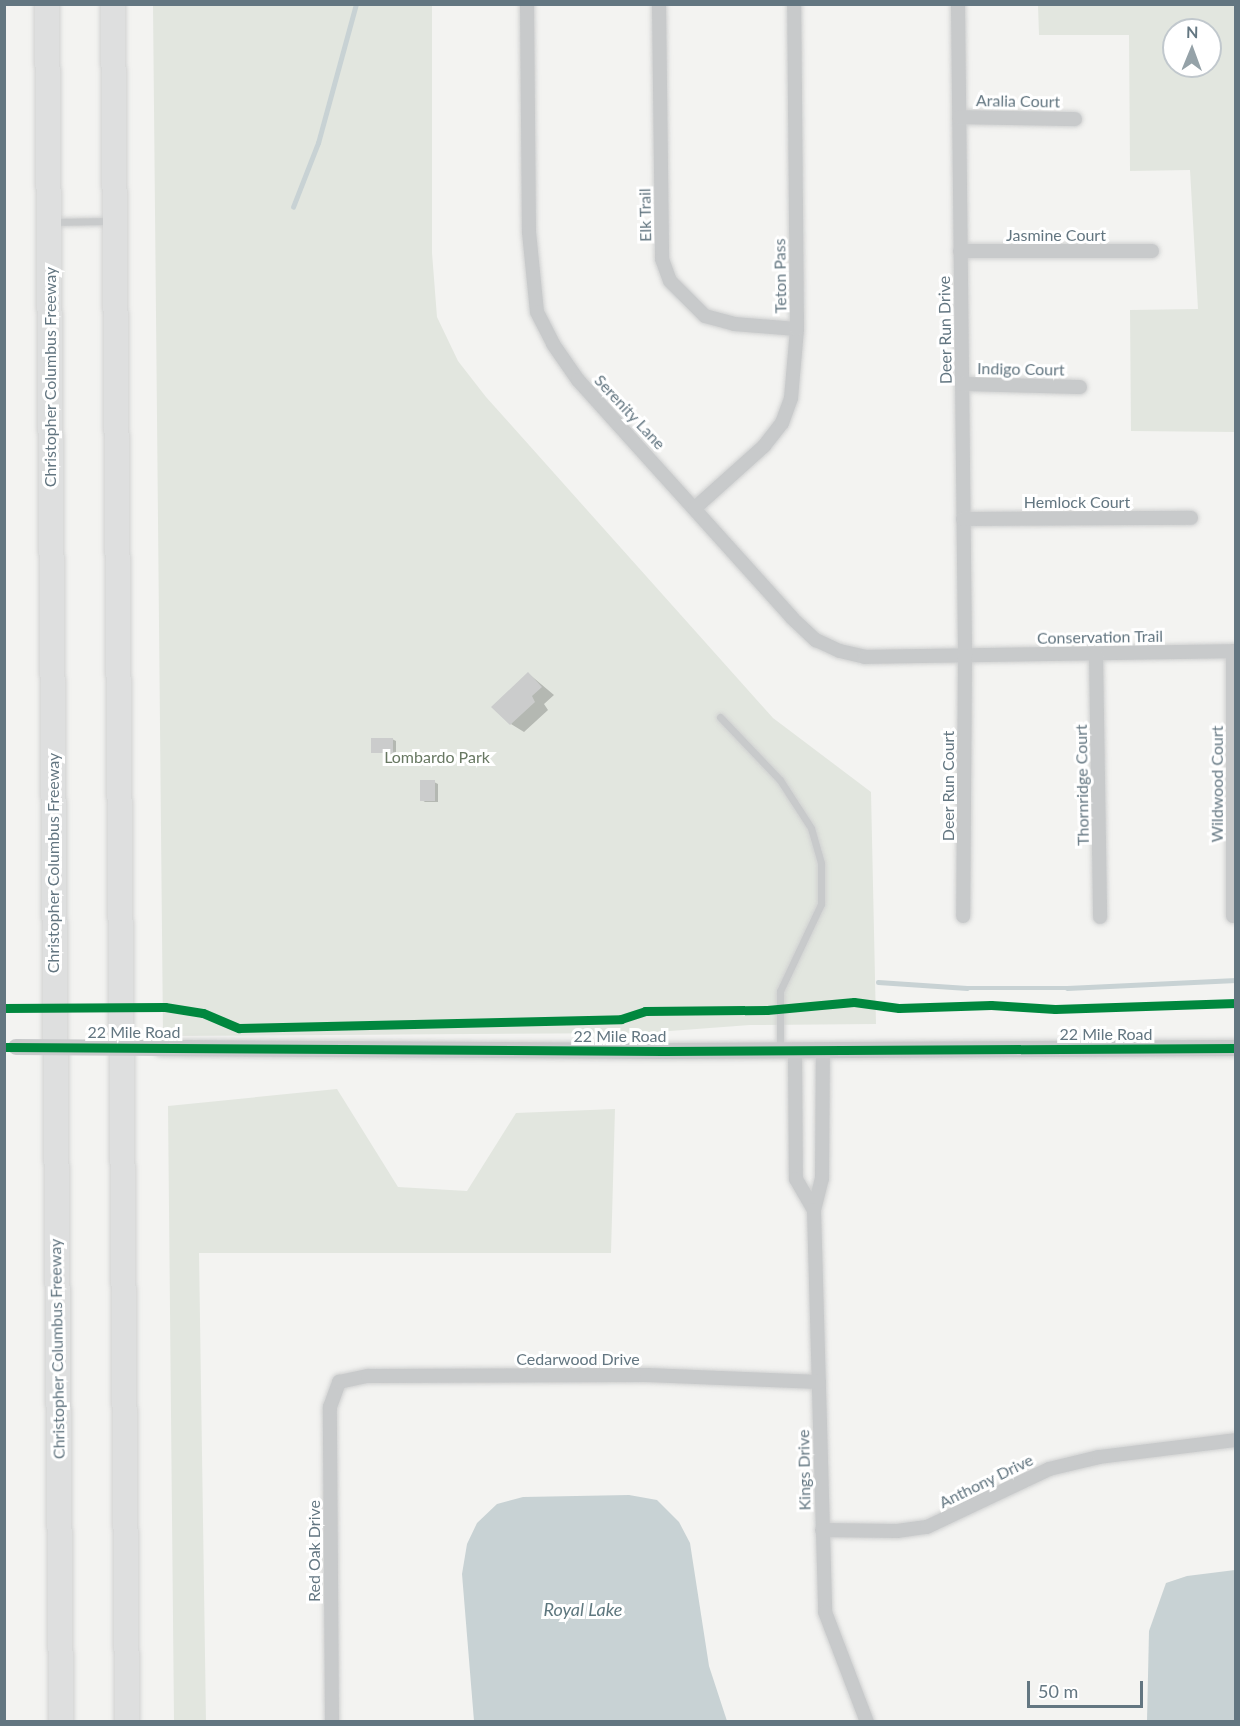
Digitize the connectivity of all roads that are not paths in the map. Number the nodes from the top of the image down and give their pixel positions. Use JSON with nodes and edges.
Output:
{"nodes":[{"id":1,"x":47,"y":4,"type":"edge"},
{"id":2,"x":113,"y":4,"type":"edge"},
{"id":3,"x":527,"y":4,"type":"edge"},
{"id":4,"x":659,"y":4,"type":"edge"},
{"id":5,"x":794,"y":4,"type":"edge"},
{"id":6,"x":958,"y":4,"type":"edge"},
{"id":7,"x":959,"y":117,"type":"junction"},
{"id":8,"x":1076,"y":119,"type":"dead end"},
{"id":9,"x":115,"y":221,"type":"junction"},
{"id":10,"x":49,"y":222,"type":"junction"},
{"id":11,"x":960,"y":251,"type":"junction"},
{"id":12,"x":1152,"y":251,"type":"dead end"},
{"id":13,"x":797,"y":329,"type":"junction"},
{"id":14,"x":962,"y":384,"type":"junction"},
{"id":15,"x":1080,"y":387,"type":"dead end"},
{"id":16,"x":695,"y":508,"type":"junction"},
{"id":17,"x":1191,"y":518,"type":"dead end"},
{"id":18,"x":963,"y":519,"type":"junction"},
{"id":19,"x":1234,"y":651,"type":"edge"},
{"id":20,"x":1096,"y":654,"type":"junction"},
{"id":21,"x":965,"y":656,"type":"junction"},
{"id":22,"x":720,"y":717,"type":"dead end"},
{"id":23,"x":963,"y":916,"type":"dead end"},
{"id":24,"x":1100,"y":916,"type":"dead end"},
{"id":25,"x":1233,"y":916,"type":"dead end"},
{"id":26,"x":10,"y":1047,"type":"edge"},
{"id":27,"x":1236,"y":1048,"type":"edge"},
{"id":28,"x":788,"y":1050,"type":"junction"},
{"id":29,"x":823,"y":1050,"type":"junction"},
{"id":30,"x":814,"y":1210,"type":"junction"},
{"id":31,"x":339,"y":1382,"type":"joint"},
{"id":32,"x":819,"y":1382,"type":"junction"},
{"id":33,"x":1236,"y":1440,"type":"edge"},
{"id":34,"x":822,"y":1530,"type":"junction"},
{"id":35,"x":61,"y":1722,"type":"edge"},
{"id":36,"x":128,"y":1722,"type":"edge"},
{"id":37,"x":332,"y":1722,"type":"edge"},
{"id":38,"x":867,"y":1722,"type":"edge"}],
"edges":[{"from":1,"to":10,"type":"highway","name":"Christopher Columbus Freeway"},
{"from":2,"to":9,"type":"highway"},
{"from":3,"to":16,"type":"street","name":"Serenity Lane"},
{"from":4,"to":13,"type":"street","name":"Elk Trail"},
{"from":5,"to":13,"type":"street","name":"Teton Pass"},
{"from":6,"to":7,"type":"street","name":"Deer Run Drive"},
{"from":7,"to":8,"type":"street","name":"Aralia Court"},
{"from":7,"to":11,"type":"street","name":"Deer Run Drive"},
{"from":9,"to":10,"type":"lane"},
{"from":9,"to":36,"type":"highway"},
{"from":10,"to":35,"type":"highway","name":"Christopher Columbus Freeway"},
{"from":11,"to":12,"type":"street","name":"Jasmine Court"},
{"from":11,"to":14,"type":"street","name":"Deer Run Drive"},
{"from":13,"to":16,"type":"street","name":"Teton Pass"},
{"from":14,"to":15,"type":"street","name":"Indigo Court"},
{"from":14,"to":18,"type":"street","name":"Deer Run Drive"},
{"from":16,"to":21,"type":"street","name":"Serenity Lane"},
{"from":17,"to":18,"type":"street","name":"Hemlock Court"},
{"from":18,"to":21,"type":"street","name":"Deer Run Drive"},
{"from":19,"to":20,"type":"street","name":"Conservation Trail"},
{"from":19,"to":25,"type":"street","name":"Wildwood Court"},
{"from":20,"to":21,"type":"street","name":"Conservation Trail"},
{"from":20,"to":24,"type":"street","name":"Thornridge Court"},
{"from":21,"to":23,"type":"street","name":"Deer Run Court"},
{"from":22,"to":28,"type":"lane"},
{"from":26,"to":28,"type":"street","name":"22 Mile Road","bridge":true},
{"from":27,"to":29,"type":"street","name":"22 Mile Road"},
{"from":28,"to":29,"type":"street","name":"22 Mile Road"},
{"from":28,"to":30,"type":"street","name":"Kings Drive"},
{"from":29,"to":30,"type":"street","name":"Kings Drive"},
{"from":30,"to":32,"type":"street","name":"Kings Drive"},
{"from":31,"to":32,"type":"street","name":"Cedarwood Drive"},
{"from":31,"to":37,"type":"street","name":"Red Oak Drive"},
{"from":32,"to":34,"type":"street","name":"Kings Drive"},
{"from":33,"to":34,"type":"street","name":"Anthony Drive"},
{"from":34,"to":38,"type":"street","name":"Kings Drive"}]}
